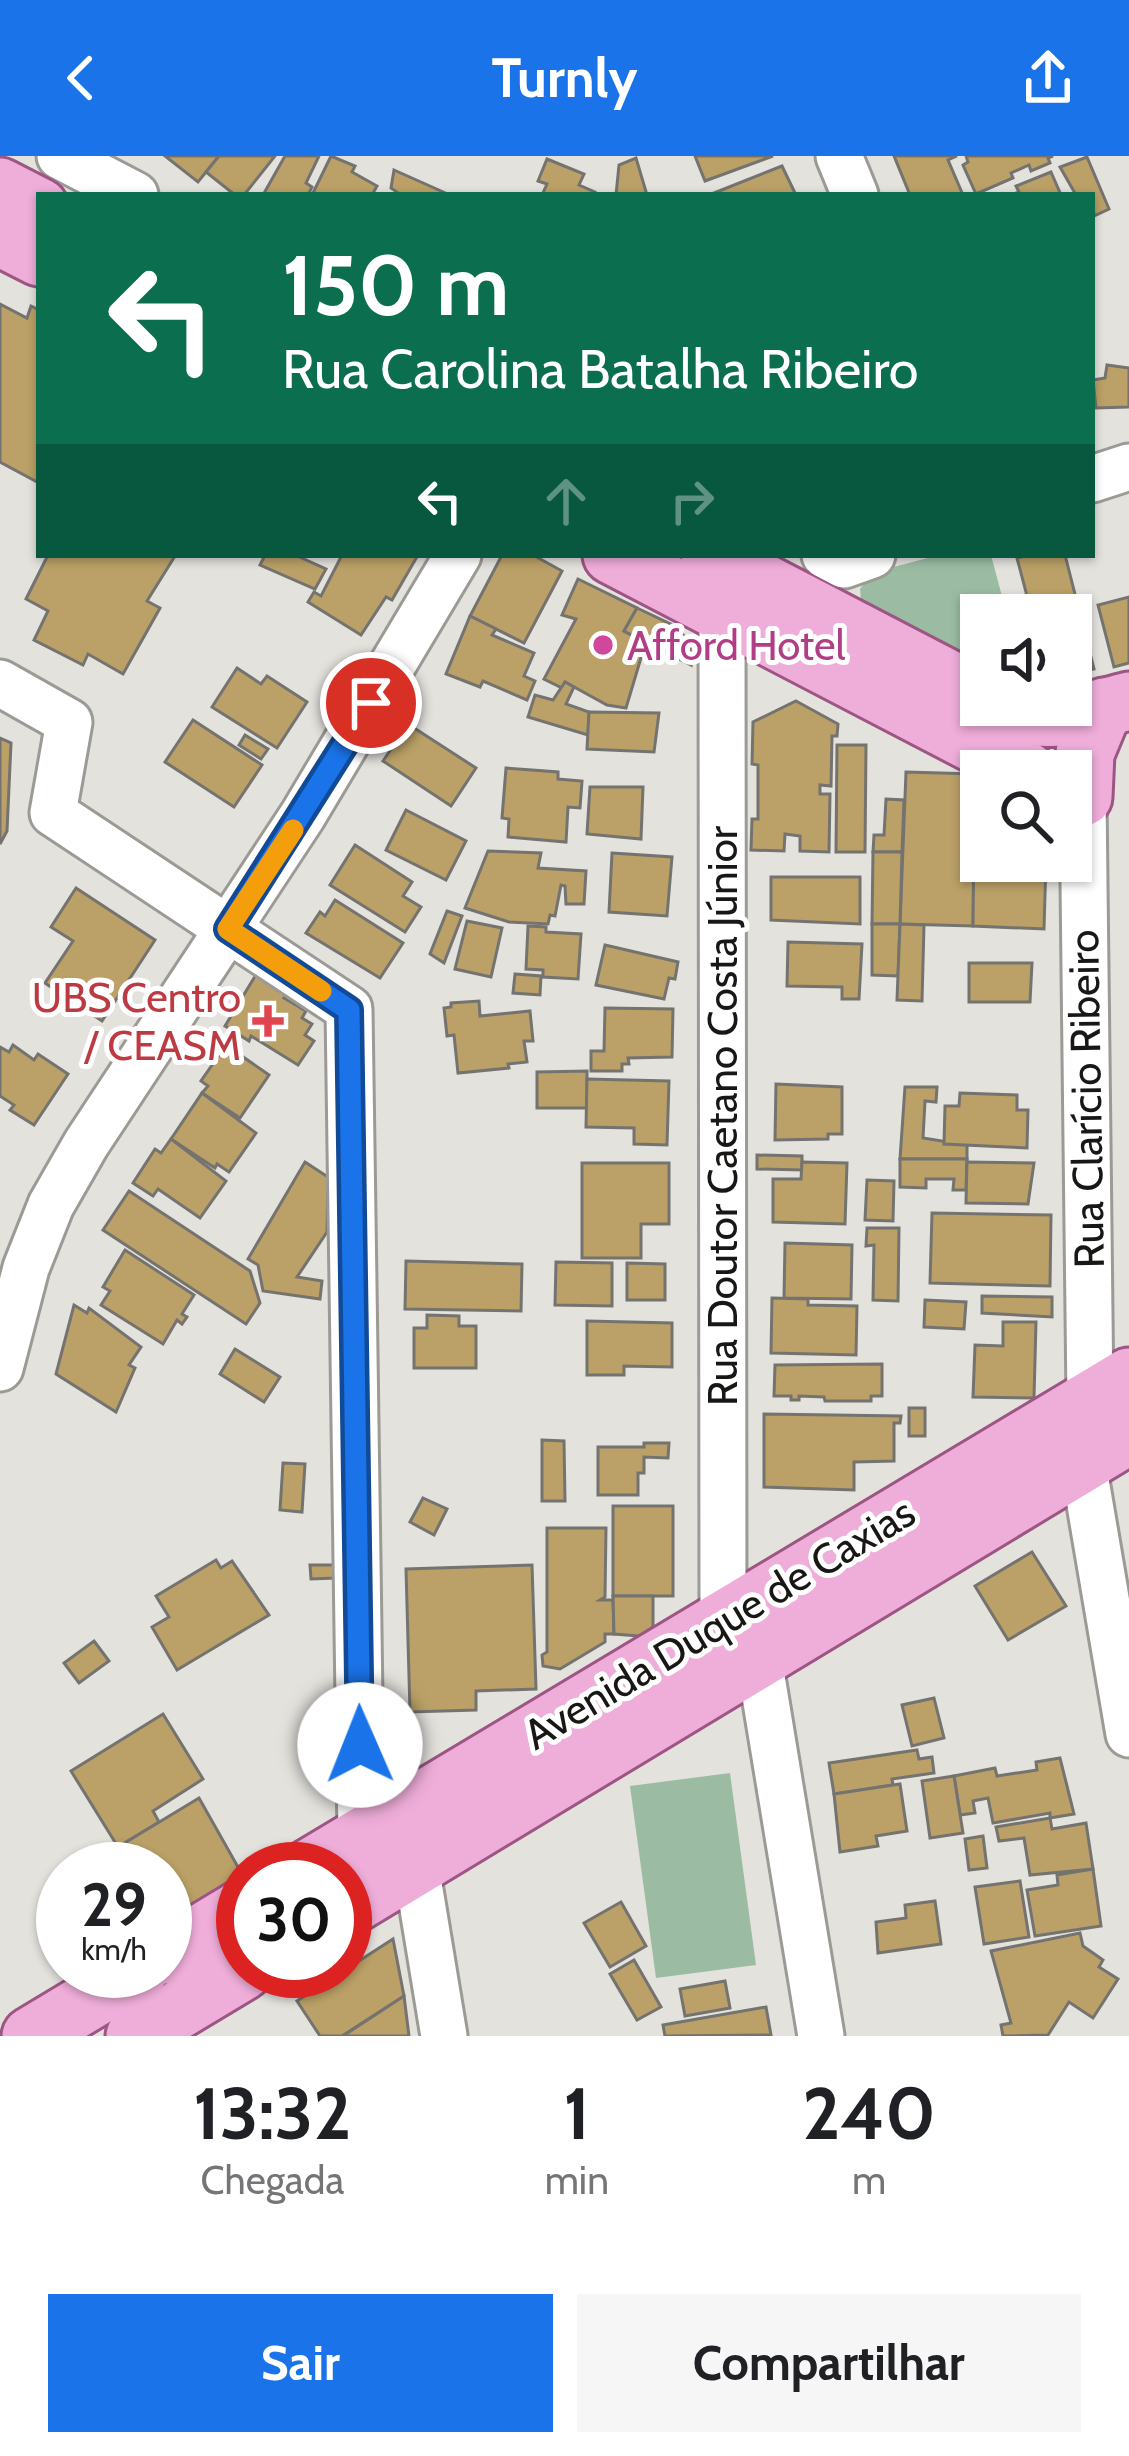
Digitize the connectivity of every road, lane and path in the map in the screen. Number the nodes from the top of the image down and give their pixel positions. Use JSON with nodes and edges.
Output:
{"nodes":[{"id":1,"x":60,"y":156,"type":"edge"},
{"id":2,"x":839,"y":156,"type":"edge"},
{"id":3,"x":0,"y":187,"type":"edge"},
{"id":4,"x":129,"y":192,"type":"edge"},
{"id":5,"x":854,"y":192,"type":"edge"},
{"id":6,"x":36,"y":205,"type":"edge"},
{"id":7,"x":0,"y":237,"type":"edge"},
{"id":8,"x":36,"y":255,"type":"edge"},
{"id":9,"x":1129,"y":467,"type":"edge"},
{"id":10,"x":1095,"y":478,"type":"edge"},
{"id":11,"x":456,"y":558,"type":"edge"},
{"id":12,"x":618,"y":558,"type":"edge"},
{"id":13,"x":716,"y":558,"type":"edge"},
{"id":14,"x":831,"y":558,"type":"edge"},
{"id":15,"x":864,"y":558,"type":"edge"},
{"id":16,"x":722,"y":612,"type":"junction"},
{"id":17,"x":0,"y":683,"type":"edge"},
{"id":18,"x":960,"y":685,"type":"edge"},
{"id":19,"x":1116,"y":704,"type":"edge"},
{"id":20,"x":987,"y":750,"type":"edge"},
{"id":21,"x":1094,"y":801,"type":"edge"},
{"id":22,"x":228,"y":929,"type":"junction"},
{"id":23,"x":0,"y":1368,"type":"edge"},
{"id":24,"x":1108,"y":1419,"type":"edge"},
{"id":25,"x":741,"y":1640,"type":"junction"},
{"id":26,"x":1129,"y":1735,"type":"edge"},
{"id":27,"x":361,"y":1838,"type":"junction"},
{"id":28,"x":354,"y":1842,"type":"edge"},
{"id":29,"x":416,"y":1866,"type":"junction"},
{"id":30,"x":372,"y":1893,"type":"edge"},
{"id":31,"x":216,"y":1987,"type":"edge"},
{"id":32,"x":94,"y":1998,"type":"edge"},
{"id":33,"x":31,"y":2036,"type":"edge"},
{"id":34,"x":135,"y":2036,"type":"edge"},
{"id":35,"x":444,"y":2036,"type":"edge"},
{"id":36,"x":821,"y":2036,"type":"edge"}],
"edges":[{"from":1,"to":4,"type":"street"},
{"from":2,"to":5,"type":"street"},
{"from":3,"to":6,"type":"main road"},
{"from":7,"to":8,"type":"main road"},
{"from":9,"to":10,"type":"street"},
{"from":11,"to":22,"type":"street"},
{"from":12,"to":16,"type":"main road"},
{"from":13,"to":18,"type":"main road"},
{"from":14,"to":15,"type":"street"},
{"from":16,"to":20,"type":"main road"},
{"from":16,"to":25,"type":"street","name":"Rua Doutor Caetano Costa Júnior"},
{"from":17,"to":22,"type":"street"},
{"from":19,"to":21,"type":"main road"},
{"from":21,"to":24,"type":"street","name":"Rua Clarício Ribeiro"},
{"from":22,"to":23,"type":"street"},
{"from":22,"to":27,"type":"street"},
{"from":24,"to":25,"type":"main road","name":"Avenida Duque de Caxias"},
{"from":24,"to":26,"type":"street","name":"Rua Clarício Ribeiro"},
{"from":25,"to":27,"type":"main road","name":"Avenida Duque de Caxias"},
{"from":25,"to":29,"type":"main road","name":"Avenida Duque de Caxias"},
{"from":25,"to":36,"type":"street","name":"Rua Doutor Caetano Costa Júnior"},
{"from":27,"to":28,"type":"main road","name":"Avenida Duque de Caxias"},
{"from":29,"to":30,"type":"main road","name":"Avenida Duque de Caxias"},
{"from":29,"to":35,"type":"street"},
{"from":31,"to":34,"type":"main road"},
{"from":32,"to":33,"type":"main road"}]}
